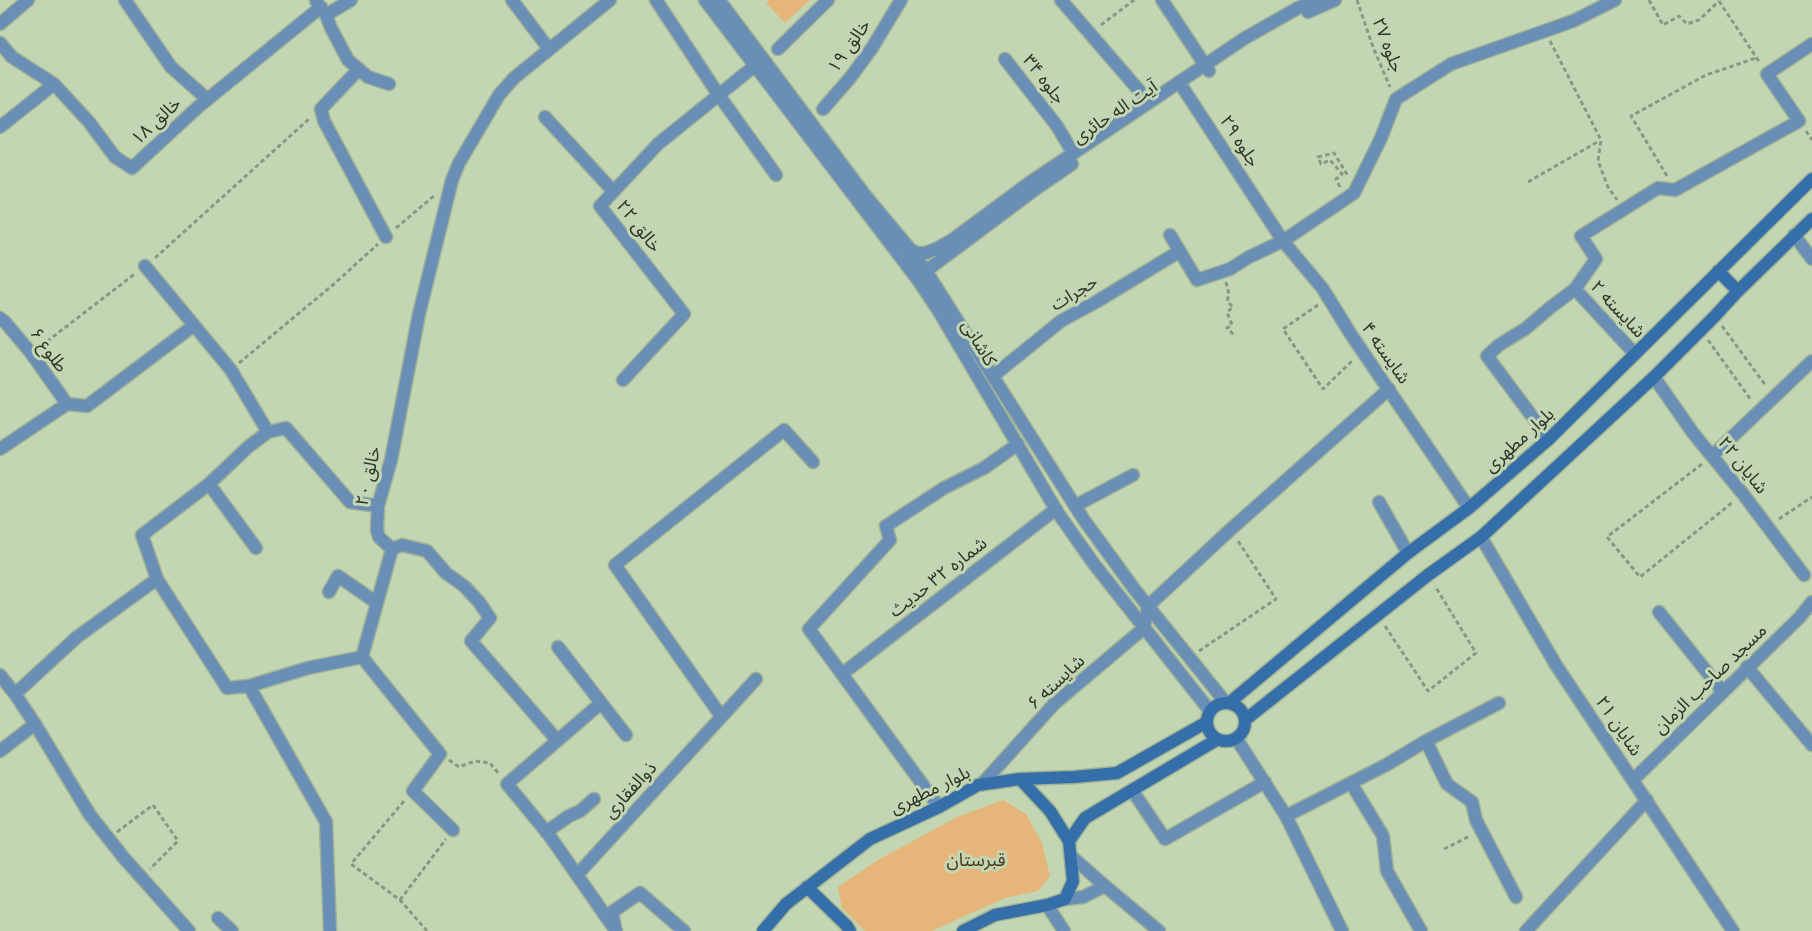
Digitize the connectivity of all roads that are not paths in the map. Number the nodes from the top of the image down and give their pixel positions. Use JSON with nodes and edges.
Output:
{"nodes":[{"id":1,"x":28,"y":0,"type":"edge"},
{"id":2,"x":125,"y":0,"type":"edge"},
{"id":3,"x":351,"y":0,"type":"edge"},
{"id":4,"x":512,"y":0,"type":"edge"},
{"id":5,"x":610,"y":0,"type":"edge"},
{"id":6,"x":656,"y":0,"type":"edge"},
{"id":7,"x":705,"y":0,"type":"edge"},
{"id":8,"x":719,"y":0,"type":"edge"},
{"id":9,"x":828,"y":0,"type":"edge"},
{"id":10,"x":901,"y":0,"type":"edge"},
{"id":11,"x":1061,"y":0,"type":"edge"},
{"id":12,"x":1162,"y":0,"type":"edge"},
{"id":13,"x":1316,"y":0,"type":"edge"},
{"id":14,"x":1335,"y":0,"type":"edge"},
{"id":15,"x":1615,"y":0,"type":"edge"},
{"id":16,"x":321,"y":7,"type":"edge"},
{"id":17,"x":0,"y":24,"type":"edge"},
{"id":18,"x":0,"y":43,"type":"edge"},
{"id":19,"x":1812,"y":44,"type":"edge"},
{"id":20,"x":549,"y":49,"type":"junction"},
{"id":21,"x":778,"y":49,"type":"dead end"},
{"id":22,"x":1005,"y":58,"type":"dead end"},
{"id":23,"x":758,"y":63,"type":"junction"},
{"id":24,"x":1207,"y":68,"type":"junction"},
{"id":25,"x":359,"y":69,"type":"junction"},
{"id":26,"x":54,"y":84,"type":"junction"},
{"id":27,"x":389,"y":84,"type":"dead end"},
{"id":28,"x":1182,"y":85,"type":"junction"},
{"id":29,"x":718,"y":94,"type":"junction"},
{"id":30,"x":207,"y":99,"type":"junction"},
{"id":31,"x":1149,"y":102,"type":"junction"},
{"id":32,"x":823,"y":109,"type":"dead end"},
{"id":33,"x":545,"y":117,"type":"dead end"},
{"id":34,"x":0,"y":127,"type":"edge"},
{"id":35,"x":1073,"y":153,"type":"junction"},
{"id":36,"x":776,"y":175,"type":"dead end"},
{"id":37,"x":1812,"y":178,"type":"edge"},
{"id":38,"x":614,"y":191,"type":"junction"},
{"id":39,"x":1812,"y":219,"type":"edge"},
{"id":40,"x":1271,"y":220,"type":"joint"},
{"id":41,"x":1794,"y":235,"type":"junction"},
{"id":42,"x":1170,"y":236,"type":"dead end"},
{"id":43,"x":386,"y":237,"type":"road end"},
{"id":44,"x":887,"y":238,"type":"junction"},
{"id":45,"x":1283,"y":241,"type":"junction"},
{"id":46,"x":910,"y":249,"type":"junction"},
{"id":47,"x":1180,"y":251,"type":"junction"},
{"id":48,"x":1812,"y":259,"type":"edge"},
{"id":49,"x":145,"y":266,"type":"road end"},
{"id":50,"x":1718,"y":271,"type":"junction"},
{"id":51,"x":926,"y":272,"type":"junction"},
{"id":52,"x":1575,"y":289,"type":"junction"},
{"id":53,"x":1738,"y":291,"type":"junction"},
{"id":54,"x":938,"y":310,"type":"junction"},
{"id":55,"x":0,"y":318,"type":"edge"},
{"id":56,"x":193,"y":326,"type":"junction"},
{"id":57,"x":1635,"y":354,"type":"junction"},
{"id":58,"x":1812,"y":360,"type":"edge"},
{"id":59,"x":993,"y":376,"type":"junction"},
{"id":60,"x":1654,"y":377,"type":"junction"},
{"id":61,"x":623,"y":381,"type":"dead end"},
{"id":62,"x":1389,"y":389,"type":"junction"},
{"id":63,"x":67,"y":404,"type":"junction"},
{"id":64,"x":268,"y":432,"type":"junction"},
{"id":65,"x":1549,"y":439,"type":"junction"},
{"id":66,"x":1018,"y":444,"type":"junction"},
{"id":67,"x":0,"y":450,"type":"edge"},
{"id":68,"x":1712,"y":456,"type":"junction"},
{"id":69,"x":813,"y":462,"type":"dead end"},
{"id":70,"x":1133,"y":475,"type":"dead end"},
{"id":71,"x":209,"y":484,"type":"junction"},
{"id":72,"x":1379,"y":502,"type":"dead end"},
{"id":73,"x":378,"y":506,"type":"junction"},
{"id":74,"x":1075,"y":506,"type":"junction"},
{"id":75,"x":1469,"y":508,"type":"junction"},
{"id":76,"x":1056,"y":509,"type":"junction"},
{"id":77,"x":1481,"y":537,"type":"junction"},
{"id":78,"x":256,"y":548,"type":"dead end"},
{"id":79,"x":392,"y":549,"type":"junction"},
{"id":80,"x":1408,"y":553,"type":"junction"},
{"id":81,"x":1804,"y":575,"type":"dead end"},
{"id":82,"x":157,"y":579,"type":"junction"},
{"id":83,"x":329,"y":592,"type":"dead end"},
{"id":84,"x":1812,"y":602,"type":"edge"},
{"id":85,"x":377,"y":603,"type":"junction"},
{"id":86,"x":1148,"y":606,"type":"junction"},
{"id":87,"x":1659,"y":612,"type":"dead end"},
{"id":88,"x":1144,"y":628,"type":"junction"},
{"id":89,"x":558,"y":647,"type":"dead end"},
{"id":90,"x":362,"y":657,"type":"junction"},
{"id":91,"x":1747,"y":667,"type":"junction"},
{"id":92,"x":842,"y":674,"type":"junction"},
{"id":93,"x":0,"y":675,"type":"edge"},
{"id":94,"x":756,"y":679,"type":"dead end"},
{"id":95,"x":249,"y":687,"type":"junction"},
{"id":96,"x":1724,"y":692,"type":"junction"},
{"id":97,"x":15,"y":694,"type":"junction"},
{"id":98,"x":601,"y":703,"type":"junction"},
{"id":99,"x":1227,"y":703,"type":"junction"},
{"id":100,"x":1498,"y":703,"type":"dead end"},
{"id":101,"x":721,"y":716,"type":"junction"},
{"id":102,"x":1209,"y":717,"type":"junction"},
{"id":103,"x":1245,"y":720,"type":"junction"},
{"id":104,"x":35,"y":724,"type":"junction"},
{"id":105,"x":626,"y":735,"type":"dead end"},
{"id":106,"x":1236,"y":738,"type":"junction"},
{"id":107,"x":1218,"y":739,"type":"junction"},
{"id":108,"x":557,"y":740,"type":"junction"},
{"id":109,"x":1426,"y":741,"type":"junction"},
{"id":110,"x":1812,"y":746,"type":"edge"},
{"id":111,"x":0,"y":751,"type":"edge"},
{"id":112,"x":1020,"y":779,"type":"junction"},
{"id":113,"x":1633,"y":780,"type":"junction"},
{"id":114,"x":1265,"y":782,"type":"junction"},
{"id":115,"x":1351,"y":783,"type":"junction"},
{"id":116,"x":982,"y":784,"type":"junction"},
{"id":117,"x":1132,"y":790,"type":"junction"},
{"id":118,"x":594,"y":799,"type":"dead end"},
{"id":119,"x":1647,"y":801,"type":"junction"},
{"id":120,"x":939,"y":807,"type":"junction"},
{"id":121,"x":1287,"y":816,"type":"junction"},
{"id":122,"x":453,"y":830,"type":"road end"},
{"id":123,"x":546,"y":832,"type":"junction"},
{"id":124,"x":1069,"y":841,"type":"junction"},
{"id":125,"x":1071,"y":856,"type":"junction"},
{"id":126,"x":577,"y":875,"type":"junction"},
{"id":127,"x":1105,"y":886,"type":"junction"},
{"id":128,"x":807,"y":887,"type":"junction"},
{"id":129,"x":1516,"y":897,"type":"dead end"},
{"id":130,"x":1065,"y":899,"type":"junction"},
{"id":131,"x":1047,"y":905,"type":"junction"},
{"id":132,"x":218,"y":918,"type":"dead end"},
{"id":133,"x":189,"y":931,"type":"edge"},
{"id":134,"x":232,"y":931,"type":"edge"},
{"id":135,"x":330,"y":931,"type":"edge"},
{"id":136,"x":616,"y":931,"type":"edge"},
{"id":137,"x":684,"y":931,"type":"edge"},
{"id":138,"x":763,"y":931,"type":"edge"},
{"id":139,"x":850,"y":931,"type":"edge"},
{"id":140,"x":963,"y":931,"type":"edge"},
{"id":141,"x":1064,"y":931,"type":"edge"},
{"id":142,"x":1159,"y":931,"type":"edge"},
{"id":143,"x":1342,"y":931,"type":"edge"},
{"id":144,"x":1421,"y":931,"type":"edge"},
{"id":145,"x":1526,"y":931,"type":"edge"},
{"id":146,"x":1733,"y":931,"type":"edge"}],
"edges":[{"from":1,"to":17,"type":"street"},
{"from":2,"to":30,"type":"street"},
{"from":3,"to":16,"type":"street","name":"خالق ۱۸"},
{"from":4,"to":20,"type":"street"},
{"from":5,"to":20,"type":"street","name":"خالق ۲۰"},
{"from":6,"to":29,"type":"street"},
{"from":7,"to":23,"type":"street","name":"کاشانی"},
{"from":8,"to":23,"type":"street","name":"کاشانی"},
{"from":9,"to":21,"type":"street"},
{"from":10,"to":32,"type":"street","name":"خالق ۱۹"},
{"from":11,"to":31,"type":"street"},
{"from":12,"to":24,"type":"street"},
{"from":13,"to":24,"type":"street","name":"آیت اله حائری"},
{"from":14,"to":24,"type":"street","name":"آیت اله حائری"},
{"from":15,"to":45,"type":"street"},
{"from":16,"to":25,"type":"street"},
{"from":16,"to":30,"type":"street","name":"خالق ۱۸"},
{"from":18,"to":26,"type":"street","name":"خالق ۱۸"},
{"from":19,"to":52,"type":"street"},
{"from":20,"to":73,"type":"street","name":"خالق ۲۰"},
{"from":22,"to":35,"type":"street","name":"جلوه ۳۴"},
{"from":23,"to":29,"type":"street","name":"خالق ۲۲"},
{"from":23,"to":44,"type":"street","name":"کاشانی"},
{"from":23,"to":46,"type":"street","name":"کاشانی"},
{"from":24,"to":28,"type":"street","name":"آیت اله حائری"},
{"from":25,"to":27,"type":"street"},
{"from":25,"to":43,"type":"street"},
{"from":26,"to":30,"type":"street","name":"خالق ۱۸"},
{"from":26,"to":34,"type":"street"},
{"from":28,"to":31,"type":"street","name":"آیت اله حائری"},
{"from":28,"to":40,"type":"street","name":"جلوه ۲۹"},
{"from":28,"to":51,"type":"street","name":"آیت اله حائری"},
{"from":29,"to":36,"type":"street"},
{"from":29,"to":38,"type":"street","name":"خالق ۲۲"},
{"from":31,"to":35,"type":"street","name":"آیت اله حائری"},
{"from":33,"to":38,"type":"street"},
{"from":35,"to":46,"type":"street","name":"آیت اله حائری"},
{"from":37,"to":50,"type":"main road","name":"بلوار مطهری"},
{"from":38,"to":61,"type":"street","name":"خالق ۲۲"},
{"from":39,"to":41,"type":"main road"},
{"from":40,"to":45,"type":"street","name":"شایسته ۴"},
{"from":41,"to":48,"type":"street"},
{"from":41,"to":53,"type":"main road"},
{"from":42,"to":47,"type":"street"},
{"from":44,"to":46,"type":"street"},
{"from":44,"to":54,"type":"street","name":"کاشانی"},
{"from":45,"to":47,"type":"street"},
{"from":45,"to":62,"type":"street","name":"شایسته ۴"},
{"from":46,"to":51,"type":"street","name":"کاشانی"},
{"from":47,"to":59,"type":"street","name":"حجرات"},
{"from":49,"to":56,"type":"street"},
{"from":50,"to":53,"type":"main road"},
{"from":50,"to":57,"type":"main road","name":"بلوار مطهری"},
{"from":51,"to":54,"type":"street"},
{"from":51,"to":59,"type":"street","name":"کاشانی"},
{"from":52,"to":57,"type":"street","name":"شایسته ۲"},
{"from":52,"to":65,"type":"street"},
{"from":53,"to":60,"type":"main road"},
{"from":54,"to":66,"type":"street","name":"کاشانی"},
{"from":55,"to":63,"type":"street","name":"طلوع ۶"},
{"from":56,"to":63,"type":"street"},
{"from":56,"to":64,"type":"street"},
{"from":57,"to":65,"type":"main road","name":"بلوار مطهری"},
{"from":58,"to":68,"type":"street"},
{"from":59,"to":74,"type":"street","name":"کاشانی"},
{"from":60,"to":68,"type":"street","name":"شایان ۲۲"},
{"from":60,"to":77,"type":"main road"},
{"from":62,"to":75,"type":"street","name":"شایسته ۴"},
{"from":62,"to":86,"type":"street"},
{"from":63,"to":67,"type":"street"},
{"from":64,"to":71,"type":"street"},
{"from":64,"to":73,"type":"street"},
{"from":65,"to":75,"type":"main road","name":"بلوار مطهری"},
{"from":66,"to":76,"type":"street","name":"کاشانی"},
{"from":66,"to":92,"type":"street"},
{"from":68,"to":81,"type":"street","name":"شایان ۲۲"},
{"from":69,"to":101,"type":"street"},
{"from":70,"to":74,"type":"street"},
{"from":71,"to":78,"type":"street"},
{"from":71,"to":82,"type":"street"},
{"from":72,"to":80,"type":"street"},
{"from":73,"to":79,"type":"street","name":"خالق ۲۰"},
{"from":74,"to":86,"type":"street","name":"کاشانی"},
{"from":75,"to":80,"type":"main road","name":"بلوار مطهری"},
{"from":76,"to":88,"type":"street","name":"کاشانی"},
{"from":76,"to":92,"type":"street","name":"شماره ۳۲ حدیث"},
{"from":77,"to":103,"type":"main road"},
{"from":77,"to":113,"type":"street","name":"شایان ۲۱"},
{"from":79,"to":85,"type":"street"},
{"from":79,"to":108,"type":"street"},
{"from":80,"to":99,"type":"main road","name":"بلوار مطهری"},
{"from":82,"to":95,"type":"street"},
{"from":82,"to":97,"type":"street"},
{"from":83,"to":85,"type":"street"},
{"from":84,"to":91,"type":"street","name":"مسجد صاحب الزمان"},
{"from":85,"to":90,"type":"street"},
{"from":86,"to":88,"type":"street"},
{"from":86,"to":99,"type":"street","name":"کاشانی"},
{"from":87,"to":96,"type":"street"},
{"from":88,"to":102,"type":"street","name":"کاشانی"},
{"from":88,"to":116,"type":"street","name":"شایسته ۶"},
{"from":89,"to":98,"type":"street"},
{"from":90,"to":95,"type":"street"},
{"from":90,"to":122,"type":"street"},
{"from":91,"to":96,"type":"street","name":"مسجد صاحب الزمان"},
{"from":91,"to":110,"type":"street"},
{"from":92,"to":120,"type":"street"},
{"from":93,"to":97,"type":"street"},
{"from":94,"to":101,"type":"street","name":"ذوالفقاری"},
{"from":95,"to":135,"type":"street"},
{"from":96,"to":113,"type":"street","name":"مسجد صاحب الزمان"},
{"from":97,"to":104,"type":"street"},
{"from":98,"to":105,"type":"street"},
{"from":98,"to":108,"type":"street"},
{"from":99,"to":102,"type":"main road"},
{"from":99,"to":103,"type":"main road"},
{"from":100,"to":109,"type":"street"},
{"from":101,"to":126,"type":"street","name":"ذوالفقاری"},
{"from":102,"to":107,"type":"main road"},
{"from":102,"to":112,"type":"main road","name":"بلوار مطهری"},
{"from":103,"to":106,"type":"main road"},
{"from":104,"to":111,"type":"street"},
{"from":104,"to":133,"type":"street"},
{"from":106,"to":107,"type":"main road"},
{"from":106,"to":114,"type":"street"},
{"from":107,"to":117,"type":"main road"},
{"from":108,"to":123,"type":"street"},
{"from":109,"to":115,"type":"street"},
{"from":109,"to":129,"type":"street"},
{"from":112,"to":116,"type":"main road","name":"بلوار مطهری"},
{"from":112,"to":124,"type":"main road"},
{"from":113,"to":119,"type":"street","name":"شایان ۲۱"},
{"from":114,"to":117,"type":"street"},
{"from":114,"to":121,"type":"street"},
{"from":115,"to":121,"type":"street"},
{"from":115,"to":144,"type":"street"},
{"from":116,"to":120,"type":"main road","name":"بلوار مطهری"},
{"from":117,"to":124,"type":"main road"},
{"from":118,"to":123,"type":"street"},
{"from":119,"to":145,"type":"street"},
{"from":119,"to":146,"type":"street","name":"شایان ۲۱"},
{"from":120,"to":128,"type":"main road","name":"بلوار مطهری"},
{"from":121,"to":143,"type":"street"},
{"from":123,"to":126,"type":"street"},
{"from":124,"to":125,"type":"main road"},
{"from":125,"to":127,"type":"street"},
{"from":125,"to":130,"type":"main road"},
{"from":126,"to":136,"type":"street"},
{"from":127,"to":130,"type":"street"},
{"from":127,"to":142,"type":"street"},
{"from":128,"to":138,"type":"main road","name":"بلوار مطهری"},
{"from":128,"to":139,"type":"main road"},
{"from":130,"to":131,"type":"main road"},
{"from":131,"to":140,"type":"main road"},
{"from":131,"to":141,"type":"street"},
{"from":132,"to":134,"type":"street"},
{"from":136,"to":137,"type":"street"}]}
